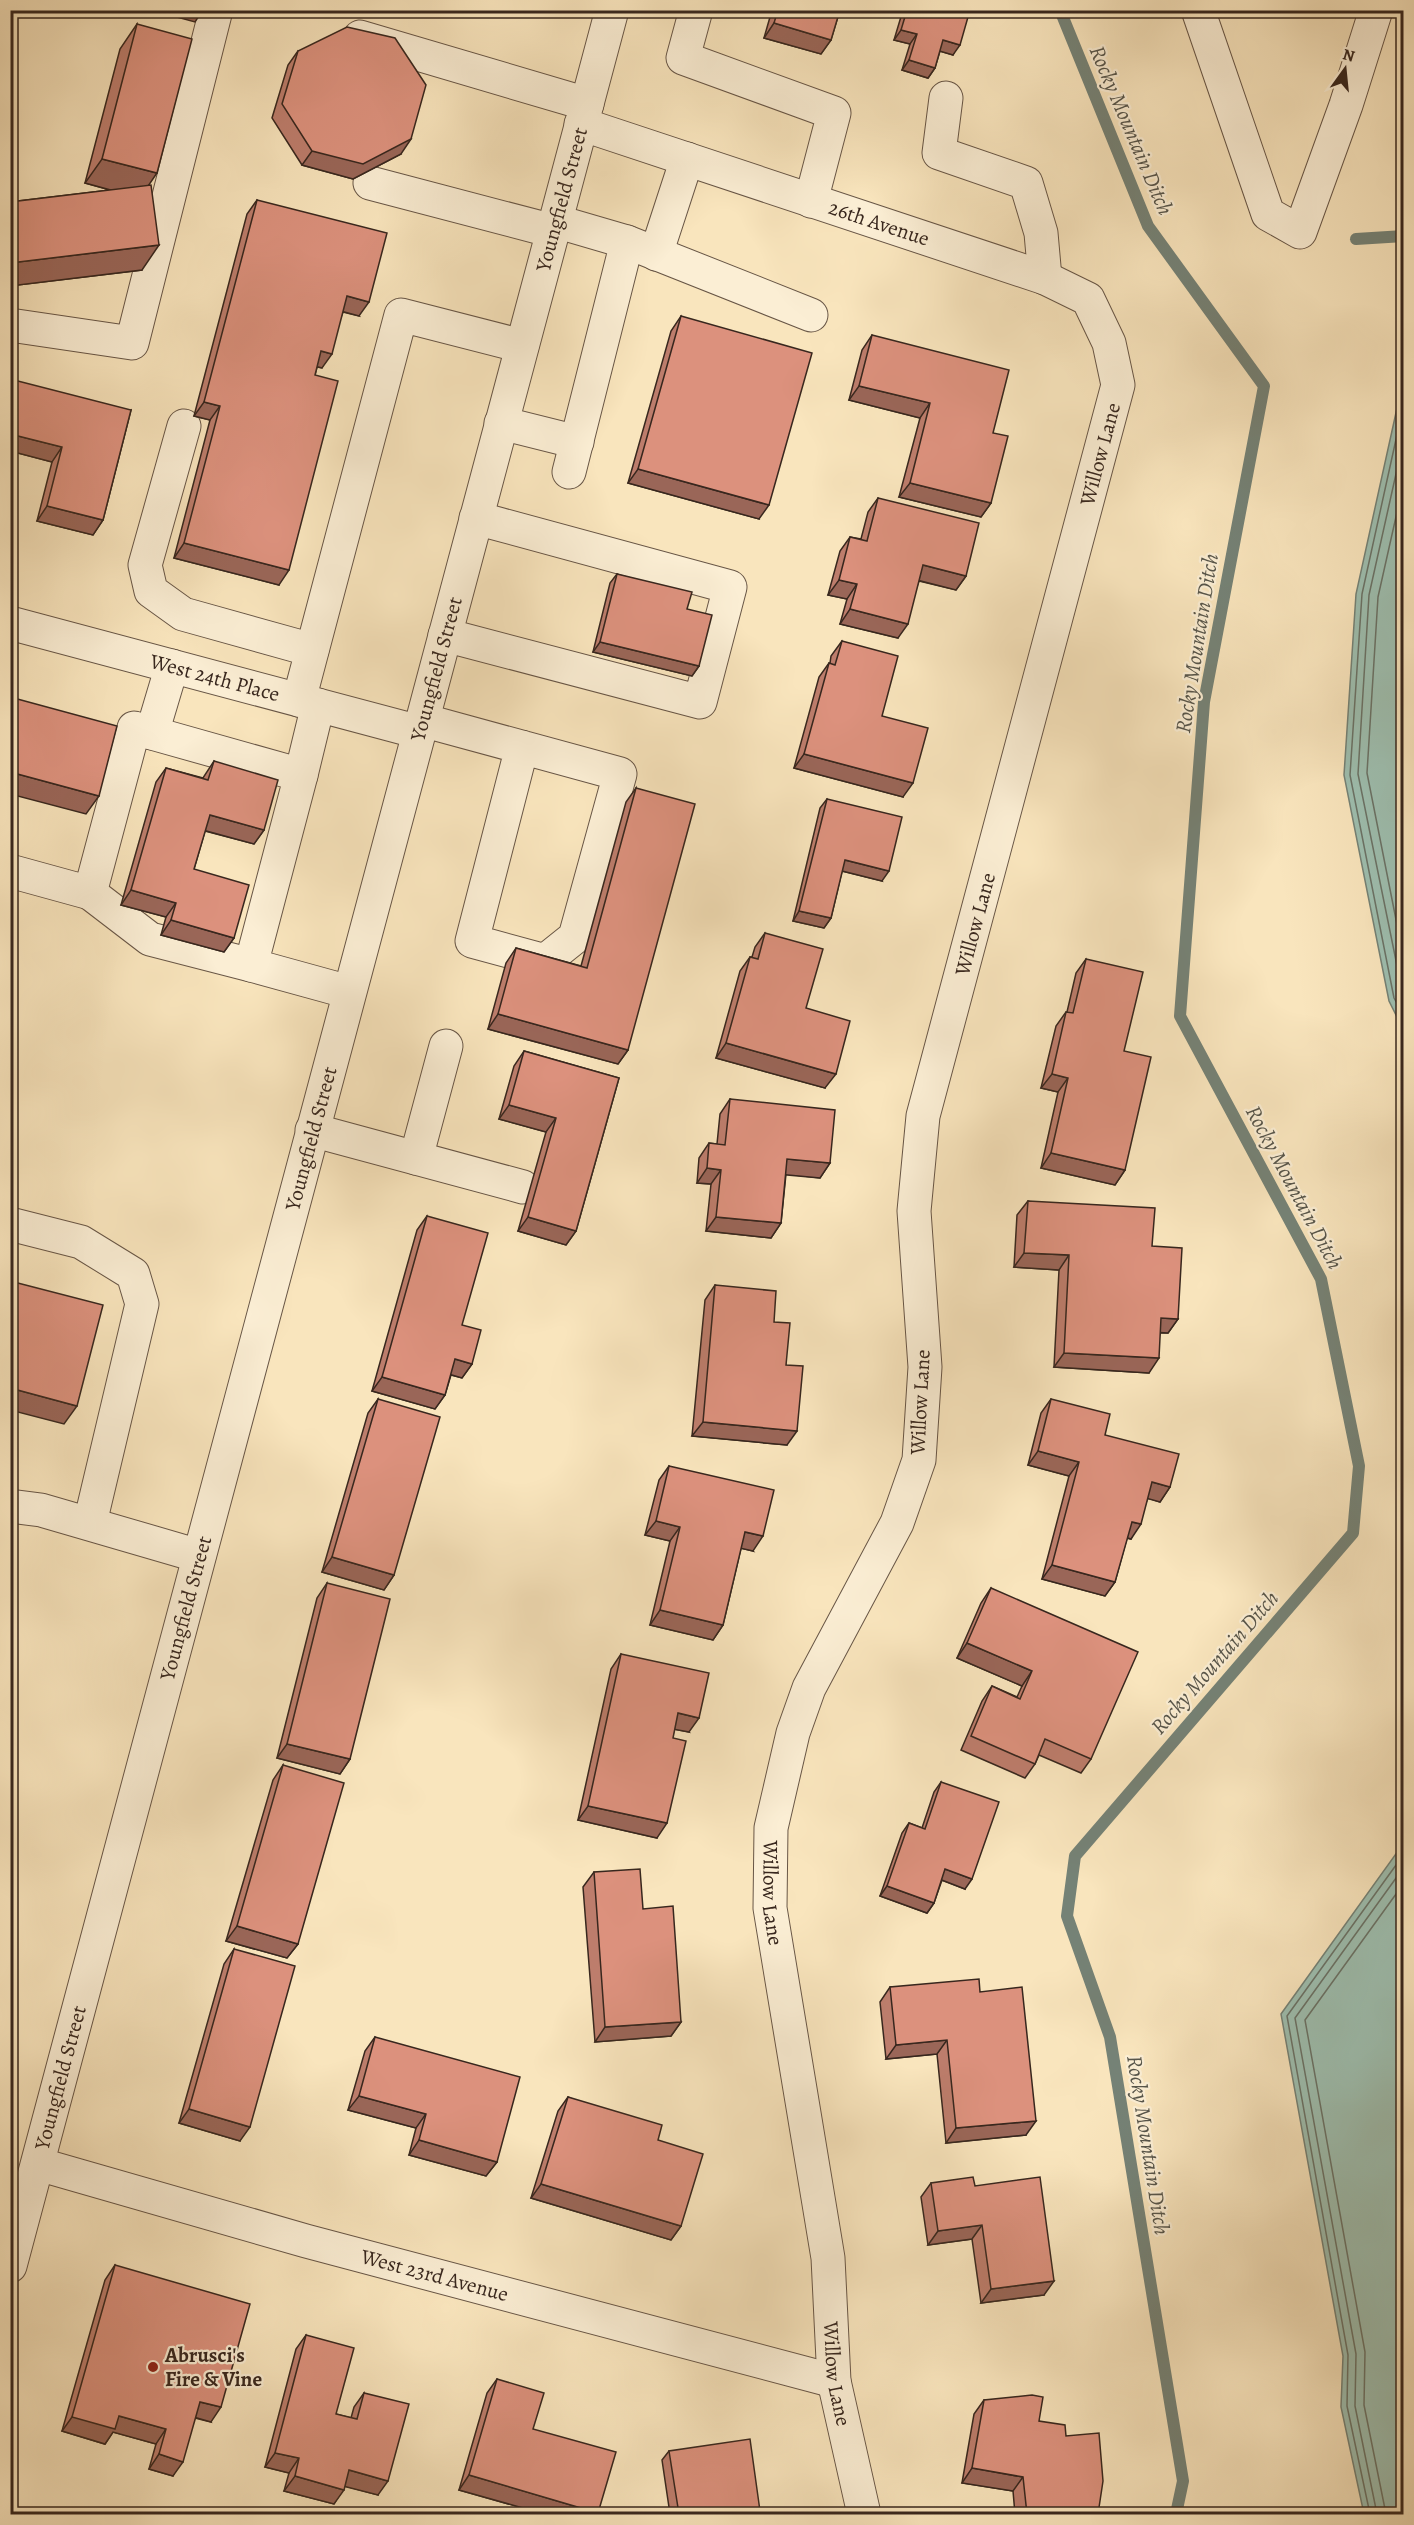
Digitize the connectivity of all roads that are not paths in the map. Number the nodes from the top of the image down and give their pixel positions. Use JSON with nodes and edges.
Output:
{"nodes":[{"id":1,"x":216,"y":10,"type":"edge"},
{"id":2,"x":612,"y":10,"type":"edge"},
{"id":3,"x":696,"y":10,"type":"edge"},
{"id":4,"x":1198,"y":10,"type":"edge"},
{"id":5,"x":1376,"y":10,"type":"edge"},
{"id":6,"x":356,"y":36,"type":"edge"},
{"id":7,"x":946,"y":98,"type":"dead end"},
{"id":8,"x":584,"y":114,"type":"junction"},
{"id":9,"x":687,"y":159,"type":"junction"},
{"id":10,"x":370,"y":183,"type":"edge"},
{"id":11,"x":811,"y":201,"type":"junction"},
{"id":12,"x":554,"y":226,"type":"junction"},
{"id":13,"x":642,"y":248,"type":"junction"},
{"id":14,"x":1045,"y":278,"type":"junction"},
{"id":15,"x":811,"y":315,"type":"dead end"},
{"id":16,"x":10,"y":325,"type":"edge"},
{"id":17,"x":522,"y":346,"type":"junction"},
{"id":18,"x":1118,"y":385,"type":"joint"},
{"id":19,"x":501,"y":423,"type":"junction"},
{"id":20,"x":184,"y":426,"type":"dead end"},
{"id":21,"x":476,"y":518,"type":"junction"},
{"id":22,"x":10,"y":623,"type":"edge"},
{"id":23,"x":445,"y":635,"type":"junction"},
{"id":24,"x":312,"y":650,"type":"junction"},
{"id":25,"x":172,"y":666,"type":"junction"},
{"id":26,"x":309,"y":702,"type":"junction"},
{"id":27,"x":420,"y":726,"type":"junction"},
{"id":28,"x":152,"y":733,"type":"junction"},
{"id":29,"x":522,"y":747,"type":"junction"},
{"id":30,"x":301,"y":776,"type":"junction"},
{"id":31,"x":10,"y":871,"type":"edge"},
{"id":32,"x":90,"y":894,"type":"junction"},
{"id":33,"x":251,"y":964,"type":"junction"},
{"id":34,"x":349,"y":992,"type":"junction"},
{"id":35,"x":446,"y":1046,"type":"dead end"},
{"id":36,"x":312,"y":1130,"type":"junction"},
{"id":37,"x":416,"y":1158,"type":"junction"},
{"id":38,"x":523,"y":1187,"type":"dead end"},
{"id":39,"x":10,"y":1224,"type":"edge"},
{"id":40,"x":10,"y":1506,"type":"edge"},
{"id":41,"x":90,"y":1523,"type":"junction"},
{"id":42,"x":199,"y":1556,"type":"junction"},
{"id":43,"x":38,"y":2164,"type":"junction"},
{"id":44,"x":10,"y":2266,"type":"edge"},
{"id":45,"x":834,"y":2381,"type":"junction"},
{"id":46,"x":864,"y":2514,"type":"edge"}],
"edges":[{"from":1,"to":16,"type":"street"},
{"from":2,"to":8,"type":"street","name":"Youngfield Street"},
{"from":3,"to":11,"type":"street"},
{"from":4,"to":5,"type":"street"},
{"from":6,"to":8,"type":"street","name":"26th Avenue"},
{"from":7,"to":14,"type":"street"},
{"from":8,"to":9,"type":"street","name":"26th Avenue"},
{"from":8,"to":12,"type":"street","name":"Youngfield Street"},
{"from":9,"to":11,"type":"street","name":"26th Avenue"},
{"from":9,"to":13,"type":"street"},
{"from":10,"to":12,"type":"street"},
{"from":11,"to":14,"type":"street","name":"26th Avenue"},
{"from":12,"to":13,"type":"street"},
{"from":12,"to":17,"type":"street","name":"Youngfield Street"},
{"from":13,"to":15,"type":"street"},
{"from":13,"to":19,"type":"street"},
{"from":14,"to":18,"type":"street","name":"26th Avenue"},
{"from":17,"to":19,"type":"street","name":"Youngfield Street"},
{"from":17,"to":24,"type":"street"},
{"from":18,"to":45,"type":"street","name":"Willow Lane"},
{"from":19,"to":21,"type":"street","name":"Youngfield Street"},
{"from":20,"to":24,"type":"street"},
{"from":21,"to":23,"type":"street","name":"Youngfield Street"},
{"from":21,"to":23,"type":"street"},
{"from":22,"to":25,"type":"street","name":"West 24th Place"},
{"from":23,"to":27,"type":"street","name":"Youngfield Street"},
{"from":24,"to":26,"type":"street"},
{"from":25,"to":26,"type":"street","name":"West 24th Place"},
{"from":25,"to":28,"type":"street"},
{"from":26,"to":27,"type":"street","name":"West 24th Place"},
{"from":26,"to":30,"type":"street"},
{"from":27,"to":29,"type":"street","name":"West 24th Place"},
{"from":27,"to":34,"type":"street","name":"Youngfield Street"},
{"from":28,"to":30,"type":"street"},
{"from":28,"to":32,"type":"street"},
{"from":29,"to":29,"type":"street","name":"West 24th Place"},
{"from":30,"to":33,"type":"street"},
{"from":31,"to":32,"type":"street"},
{"from":32,"to":33,"type":"street"},
{"from":33,"to":34,"type":"street"},
{"from":34,"to":36,"type":"street","name":"Youngfield Street"},
{"from":35,"to":37,"type":"street"},
{"from":36,"to":37,"type":"street"},
{"from":36,"to":42,"type":"street","name":"Youngfield Street"},
{"from":37,"to":38,"type":"street"},
{"from":39,"to":41,"type":"street"},
{"from":40,"to":41,"type":"street"},
{"from":41,"to":42,"type":"street"},
{"from":42,"to":43,"type":"street","name":"Youngfield Street"},
{"from":43,"to":44,"type":"street","name":"Youngfield Street"},
{"from":43,"to":45,"type":"street","name":"West 23rd Avenue"},
{"from":45,"to":46,"type":"street","name":"Willow Lane"}]}
